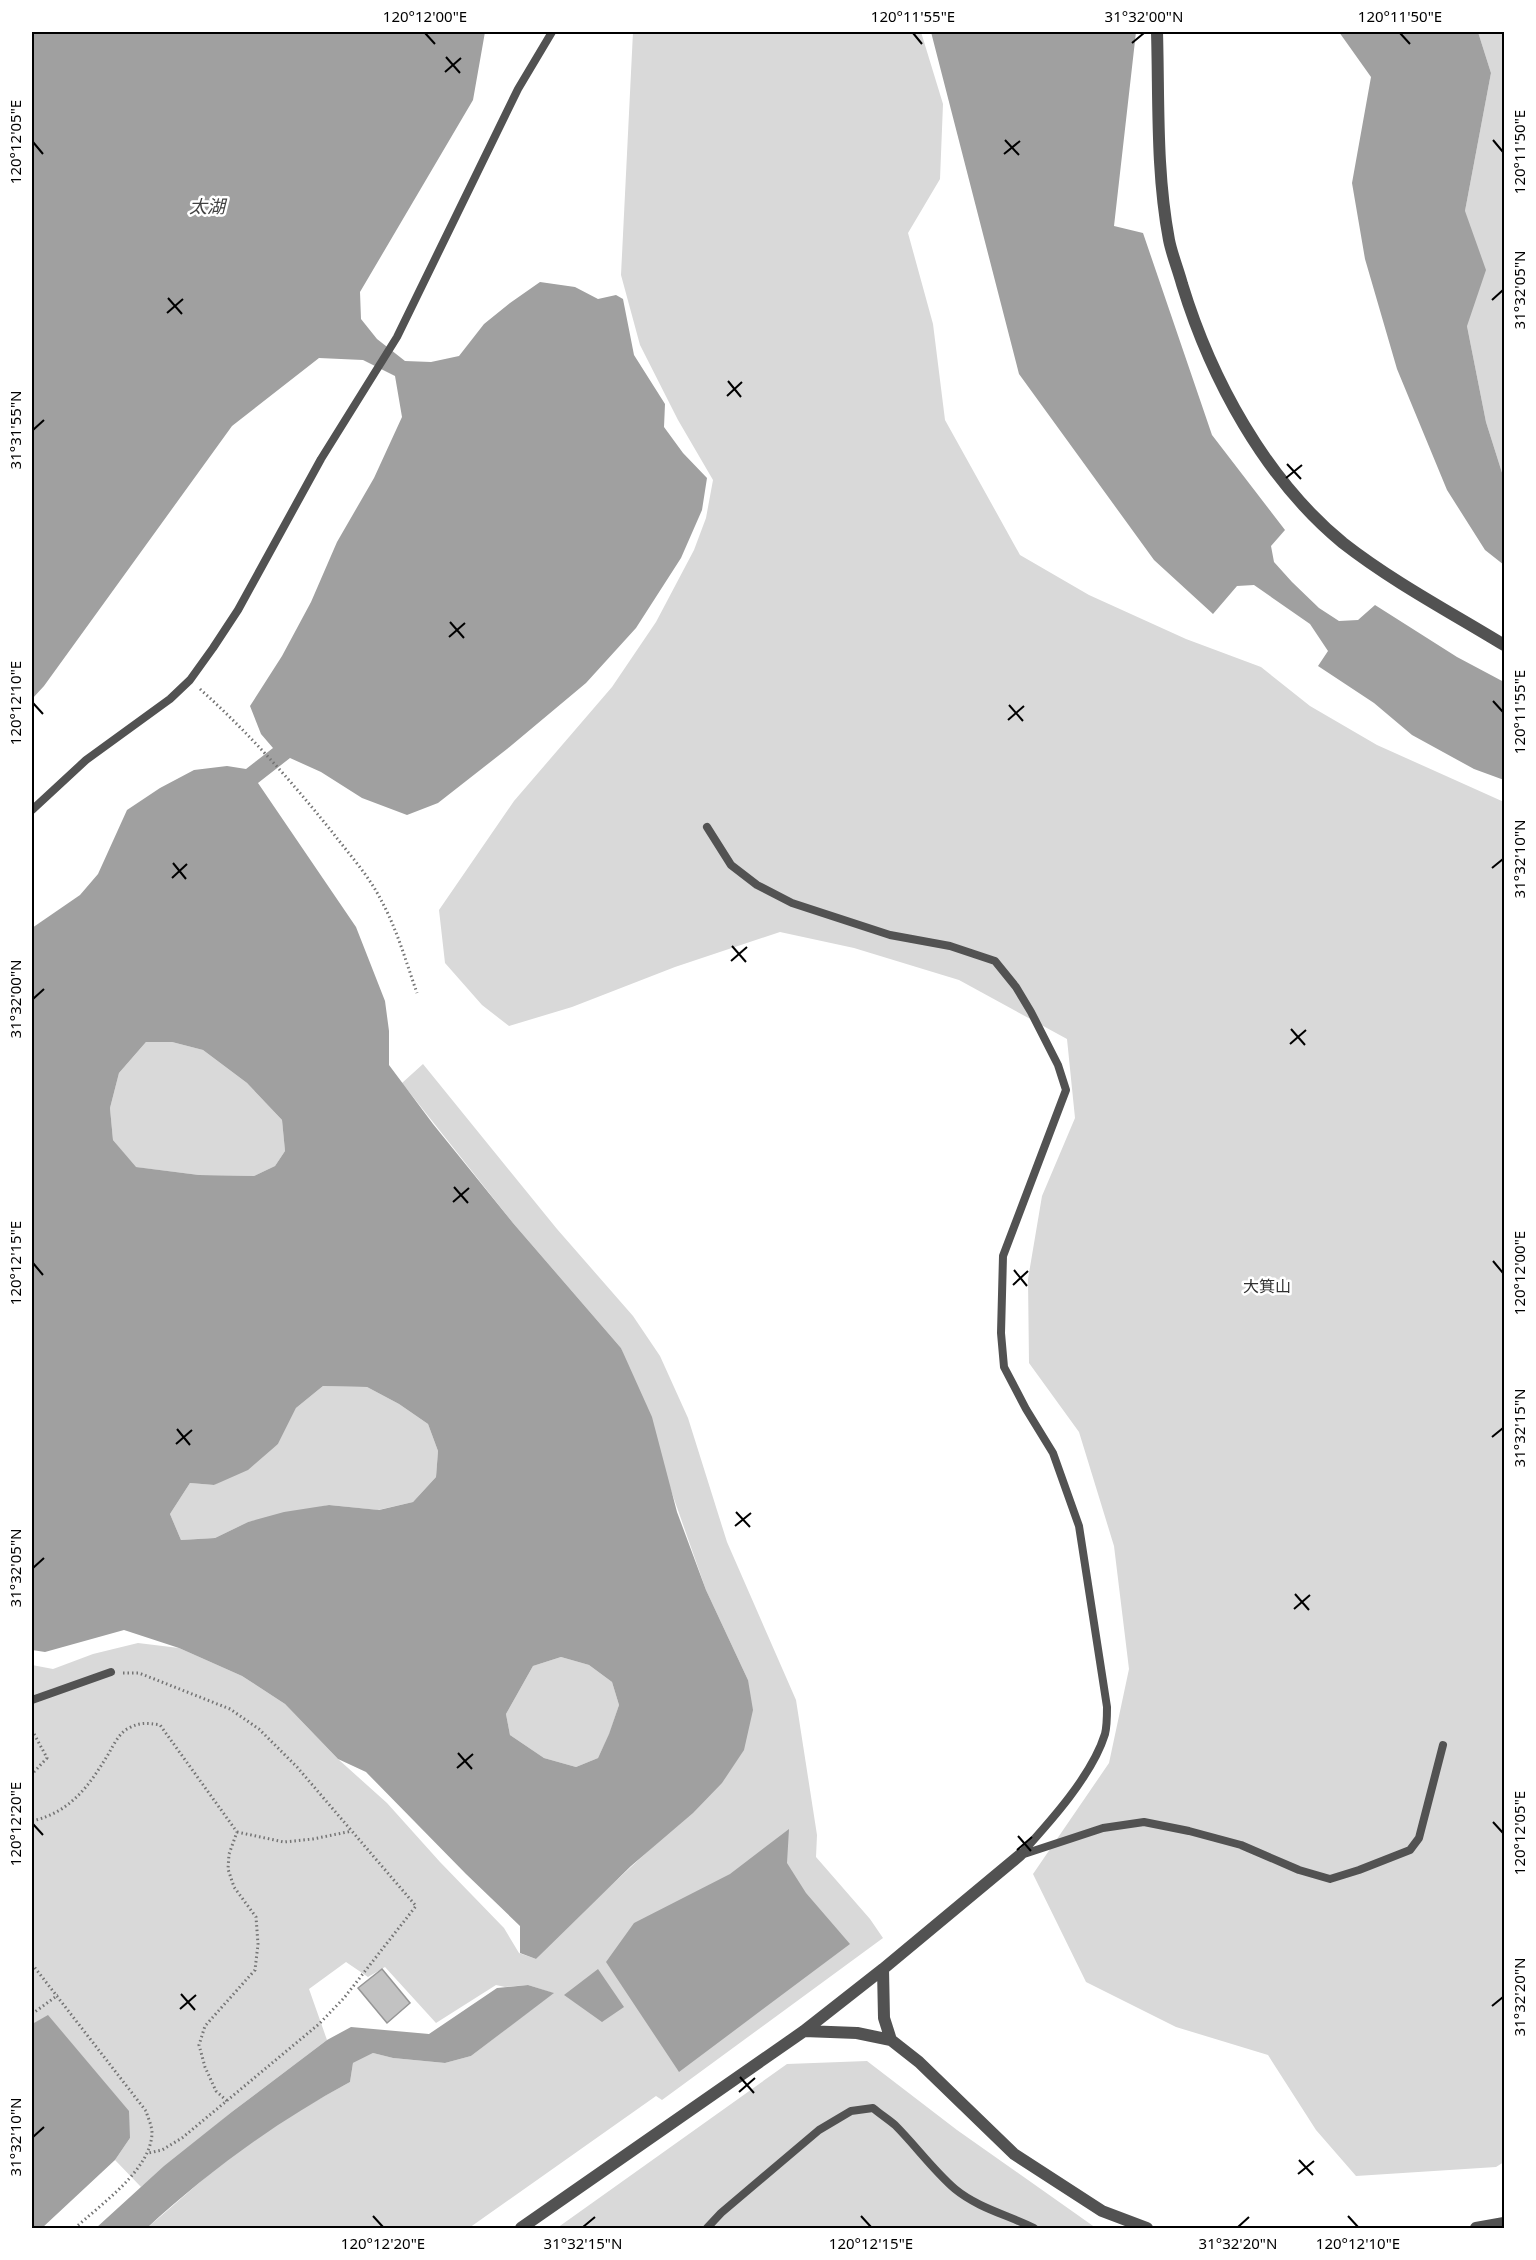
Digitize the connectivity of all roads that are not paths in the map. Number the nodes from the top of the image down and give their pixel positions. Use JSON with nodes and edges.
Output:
{"nodes":[{"id":1,"x":552,"y":32,"type":"edge"},
{"id":2,"x":1157,"y":32,"type":"edge"},
{"id":3,"x":1504,"y":645,"type":"edge"},
{"id":4,"x":32,"y":810,"type":"edge"},
{"id":5,"x":706,"y":827,"type":"dead end"},
{"id":6,"x":111,"y":1672,"type":"road end"},
{"id":7,"x":32,"y":1700,"type":"edge"},
{"id":8,"x":1443,"y":1745,"type":"dead end"},
{"id":9,"x":1020,"y":1855,"type":"junction"},
{"id":10,"x":884,"y":1969,"type":"junction"},
{"id":11,"x":804,"y":2031,"type":"junction"},
{"id":12,"x":891,"y":2040,"type":"junction"},
{"id":13,"x":1504,"y":2223,"type":"edge"},
{"id":14,"x":521,"y":2229,"type":"edge"},
{"id":15,"x":707,"y":2229,"type":"edge"},
{"id":16,"x":1034,"y":2229,"type":"edge"},
{"id":17,"x":1147,"y":2229,"type":"edge"},
{"id":18,"x":1476,"y":2229,"type":"edge"}],
"edges":[{"from":1,"to":4,"type":"lane"},
{"from":2,"to":3,"type":"street"},
{"from":5,"to":9,"type":"lane"},
{"from":6,"to":7,"type":"lane"},
{"from":8,"to":9,"type":"lane"},
{"from":9,"to":10,"type":"street"},
{"from":10,"to":11,"type":"street"},
{"from":10,"to":12,"type":"street"},
{"from":11,"to":12,"type":"street"},
{"from":11,"to":14,"type":"street"},
{"from":12,"to":17,"type":"street"},
{"from":13,"to":18,"type":"street"},
{"from":15,"to":16,"type":"lane"}]}
